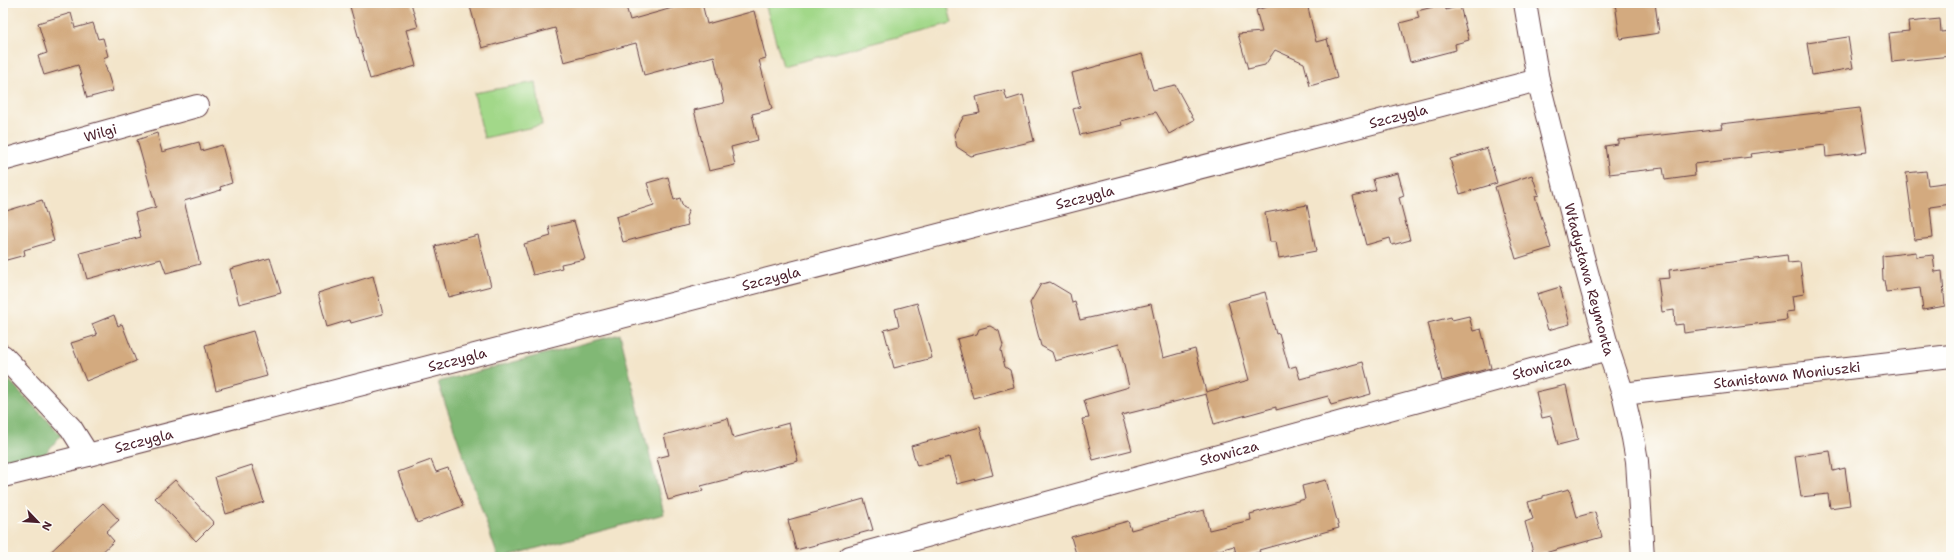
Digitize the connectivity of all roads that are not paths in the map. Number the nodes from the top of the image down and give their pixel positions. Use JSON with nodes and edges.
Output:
{"nodes":[{"id":1,"x":1525,"y":3,"type":"edge"},
{"id":2,"x":1538,"y":80,"type":"junction"},
{"id":3,"x":197,"y":106,"type":"dead end"},
{"id":4,"x":3,"y":160,"type":"edge"},
{"id":5,"x":1608,"y":349,"type":"junction"},
{"id":6,"x":3,"y":356,"type":"edge"},
{"id":7,"x":1951,"y":356,"type":"edge"},
{"id":8,"x":1623,"y":394,"type":"junction"},
{"id":9,"x":88,"y":455,"type":"junction"},
{"id":10,"x":3,"y":476,"type":"edge"},
{"id":11,"x":850,"y":557,"type":"edge"},
{"id":12,"x":1643,"y":557,"type":"edge"}],
"edges":[{"from":1,"to":2,"type":"street","name":"Władysława Reymonta"},
{"from":2,"to":5,"type":"street","name":"Władysława Reymonta"},
{"from":2,"to":9,"type":"street","name":"Szczygla"},
{"from":3,"to":4,"type":"street","name":"Wilgi"},
{"from":5,"to":8,"type":"street","name":"Władysława Reymonta"},
{"from":5,"to":11,"type":"street","name":"Słowicza"},
{"from":6,"to":9,"type":"street"},
{"from":7,"to":8,"type":"street","name":"Stanisława Moniuszki"},
{"from":8,"to":12,"type":"street","name":"Władysława Reymonta"},
{"from":9,"to":10,"type":"street","name":"Szczygla"}]}
